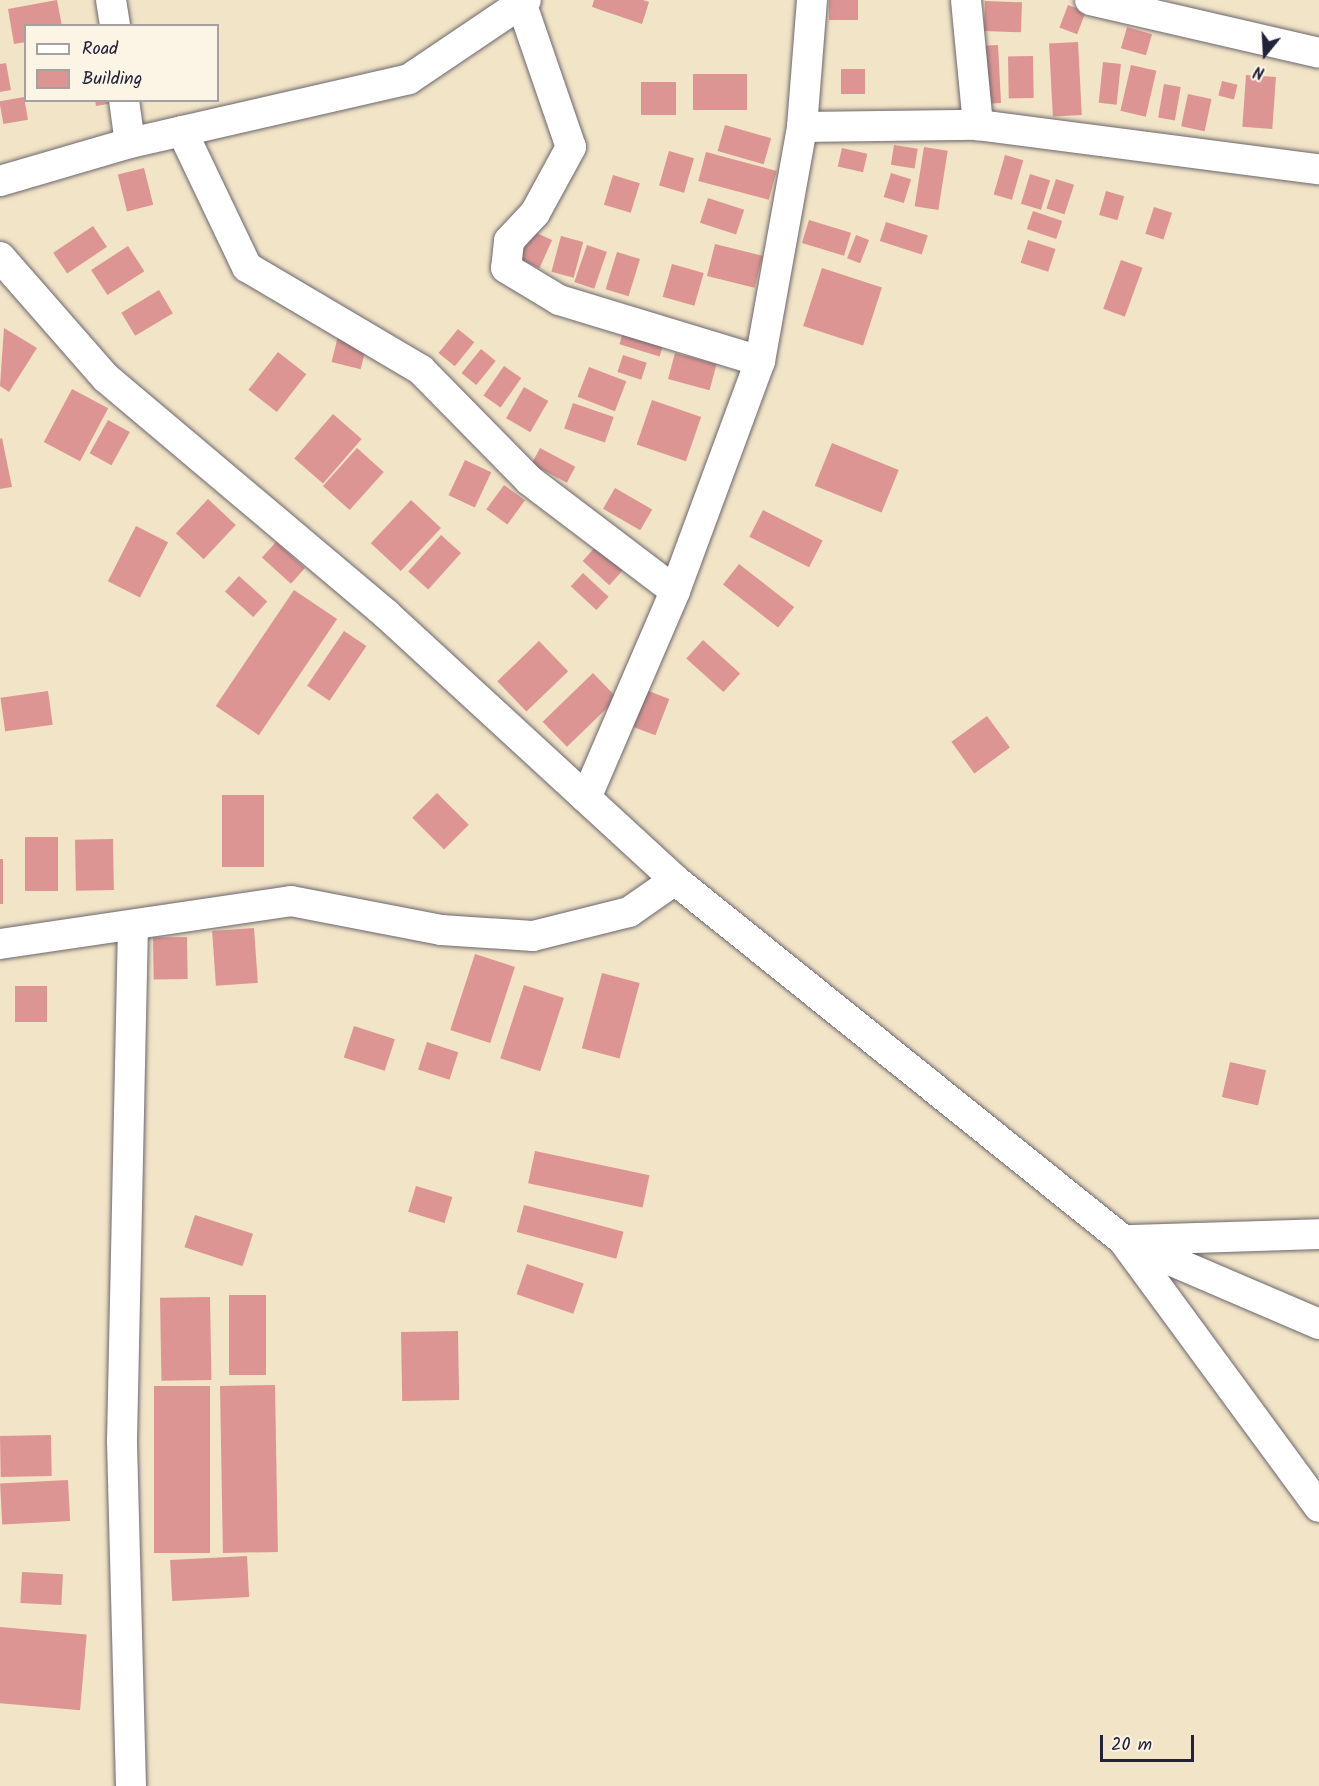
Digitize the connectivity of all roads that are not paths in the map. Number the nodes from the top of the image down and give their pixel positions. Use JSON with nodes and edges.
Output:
{"nodes":[{"id":1,"x":111,"y":0,"type":"edge"},
{"id":2,"x":812,"y":0,"type":"edge"},
{"id":3,"x":966,"y":0,"type":"edge"},
{"id":4,"x":1090,"y":0,"type":"edge"},
{"id":5,"x":524,"y":3,"type":"edge"},
{"id":6,"x":115,"y":24,"type":"edge"},
{"id":7,"x":1319,"y":53,"type":"edge"},
{"id":8,"x":124,"y":102,"type":"edge"},
{"id":9,"x":978,"y":125,"type":"junction"},
{"id":10,"x":802,"y":127,"type":"junction"},
{"id":11,"x":182,"y":131,"type":"junction"},
{"id":12,"x":130,"y":143,"type":"junction"},
{"id":13,"x":1319,"y":169,"type":"edge"},
{"id":14,"x":0,"y":181,"type":"edge"},
{"id":15,"x":0,"y":257,"type":"edge"},
{"id":16,"x":760,"y":361,"type":"junction"},
{"id":17,"x":675,"y":591,"type":"junction"},
{"id":18,"x":586,"y":798,"type":"junction"},
{"id":19,"x":675,"y":880,"type":"junction"},
{"id":20,"x":133,"y":925,"type":"junction"},
{"id":21,"x":0,"y":944,"type":"edge"},
{"id":22,"x":1319,"y":1234,"type":"edge"},
{"id":23,"x":1123,"y":1240,"type":"junction"},
{"id":24,"x":1319,"y":1324,"type":"edge"},
{"id":25,"x":1319,"y":1507,"type":"edge"},
{"id":26,"x":131,"y":1786,"type":"edge"}],
"edges":[{"from":1,"to":6,"type":"street"},
{"from":2,"to":10,"type":"street"},
{"from":3,"to":9,"type":"street"},
{"from":4,"to":7,"type":"street"},
{"from":5,"to":11,"type":"street"},
{"from":5,"to":16,"type":"street"},
{"from":8,"to":12,"type":"street"},
{"from":9,"to":10,"type":"street"},
{"from":9,"to":13,"type":"street"},
{"from":10,"to":16,"type":"street"},
{"from":11,"to":12,"type":"street"},
{"from":11,"to":17,"type":"street"},
{"from":12,"to":14,"type":"street"},
{"from":15,"to":18,"type":"street"},
{"from":16,"to":17,"type":"street"},
{"from":17,"to":18,"type":"street"},
{"from":18,"to":19,"type":"street"},
{"from":19,"to":20,"type":"street"},
{"from":19,"to":23,"type":"street"},
{"from":20,"to":21,"type":"street"},
{"from":20,"to":26,"type":"street"},
{"from":22,"to":23,"type":"street"},
{"from":23,"to":24,"type":"street"},
{"from":23,"to":25,"type":"street"}]}
